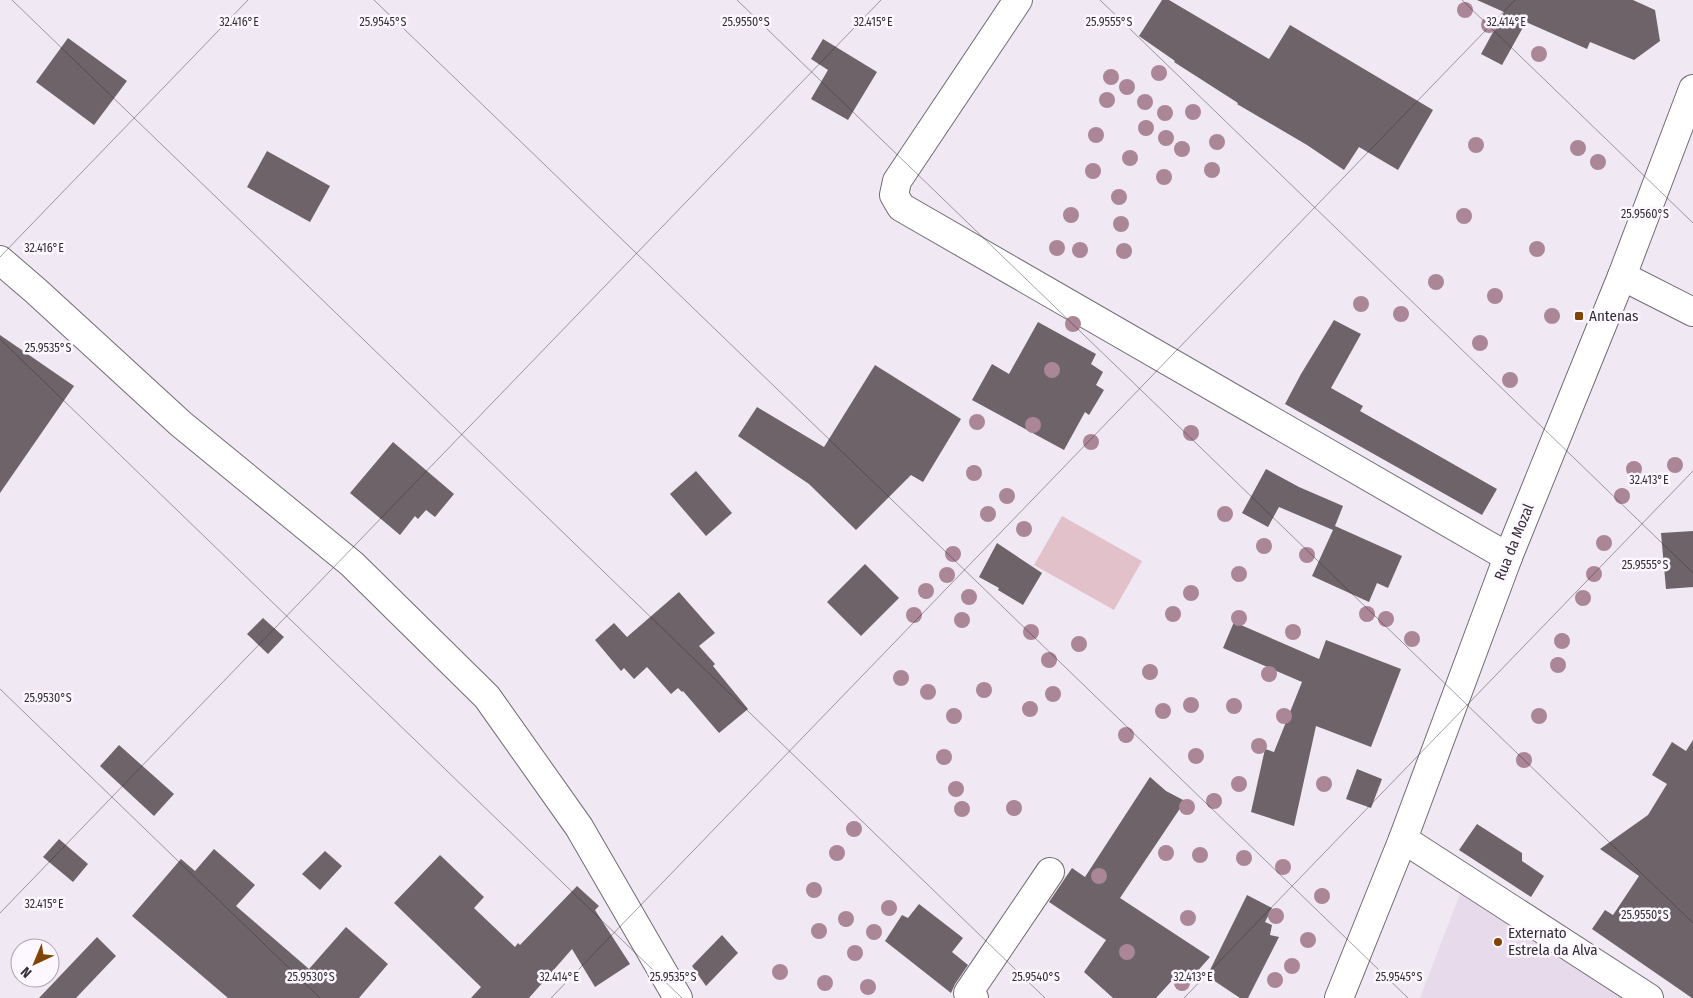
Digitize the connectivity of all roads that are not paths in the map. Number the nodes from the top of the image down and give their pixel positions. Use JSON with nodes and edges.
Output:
{"nodes":[{"id":1,"x":1018,"y":0,"type":"edge"},
{"id":2,"x":1693,"y":88,"type":"edge"},
{"id":3,"x":0,"y":260,"type":"edge"},
{"id":4,"x":1622,"y":276,"type":"junction"},
{"id":5,"x":1693,"y":312,"type":"edge"},
{"id":6,"x":1508,"y":556,"type":"junction"},
{"id":7,"x":1403,"y":839,"type":"junction"},
{"id":8,"x":1050,"y":872,"type":"dead end"},
{"id":9,"x":678,"y":998,"type":"edge"},
{"id":10,"x":974,"y":998,"type":"edge"},
{"id":11,"x":1339,"y":998,"type":"edge"},
{"id":12,"x":1649,"y":998,"type":"edge"}],
"edges":[{"from":1,"to":6,"type":"street"},
{"from":2,"to":4,"type":"street","name":"Rua da Mozal"},
{"from":3,"to":9,"type":"street"},
{"from":4,"to":5,"type":"street"},
{"from":4,"to":6,"type":"street","name":"Rua da Mozal"},
{"from":6,"to":7,"type":"street","name":"Rua da Mozal"},
{"from":7,"to":11,"type":"street","name":"Rua da Mozal"},
{"from":7,"to":12,"type":"street"},
{"from":8,"to":10,"type":"street"}]}
